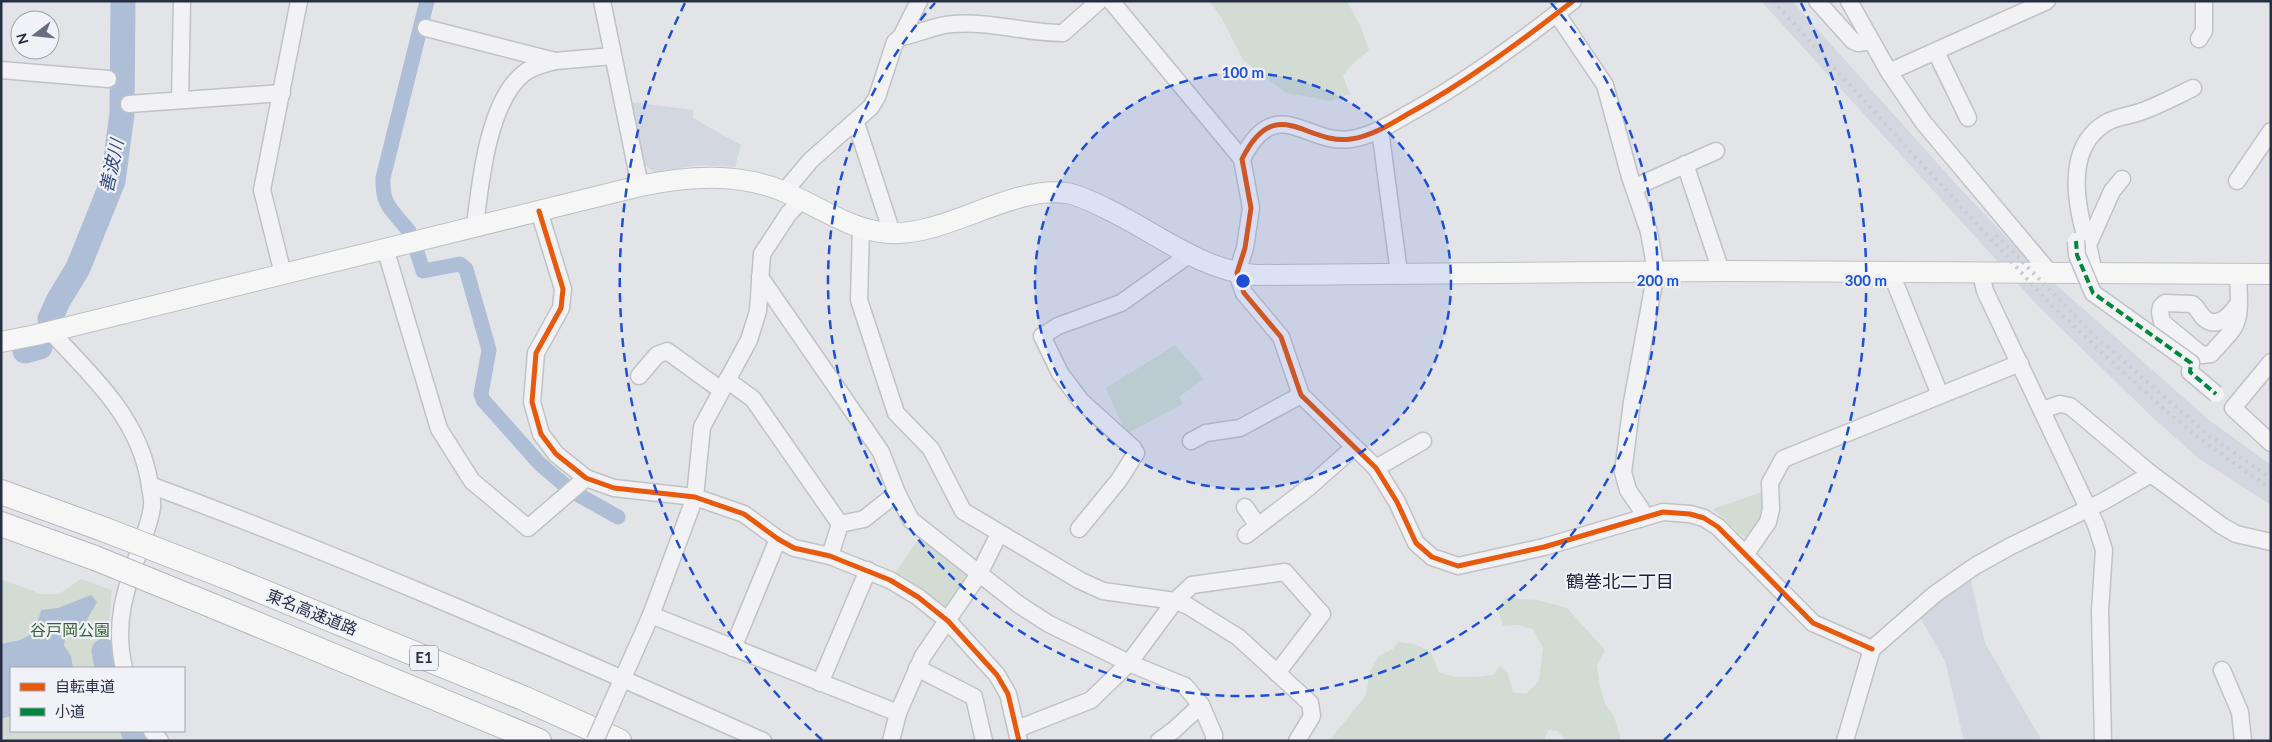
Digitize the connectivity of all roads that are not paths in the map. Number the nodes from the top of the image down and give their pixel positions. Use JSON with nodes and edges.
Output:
{"nodes":[{"id":1,"x":182,"y":1,"type":"edge"},
{"id":2,"x":299,"y":1,"type":"edge"},
{"id":3,"x":602,"y":1,"type":"edge"},
{"id":4,"x":919,"y":1,"type":"edge"},
{"id":5,"x":1099,"y":1,"type":"edge"},
{"id":6,"x":1111,"y":1,"type":"edge"},
{"id":7,"x":1573,"y":1,"type":"edge"},
{"id":8,"x":1817,"y":1,"type":"edge"},
{"id":9,"x":1850,"y":1,"type":"edge"},
{"id":10,"x":2047,"y":1,"type":"edge"},
{"id":11,"x":2204,"y":1,"type":"edge"},
{"id":12,"x":1557,"y":14,"type":"junction"},
{"id":13,"x":426,"y":28,"type":"dead end"},
{"id":14,"x":901,"y":37,"type":"junction"},
{"id":15,"x":2199,"y":39,"type":"dead end"},
{"id":16,"x":1870,"y":41,"type":"junction"},
{"id":17,"x":1936,"y":52,"type":"junction"},
{"id":18,"x":613,"y":56,"type":"junction"},
{"id":19,"x":555,"y":61,"type":"junction"},
{"id":20,"x":1,"y":70,"type":"edge"},
{"id":21,"x":1889,"y":72,"type":"junction"},
{"id":22,"x":108,"y":79,"type":"dead end"},
{"id":23,"x":2193,"y":88,"type":"dead end"},
{"id":24,"x":282,"y":93,"type":"junction"},
{"id":25,"x":180,"y":100,"type":"junction"},
{"id":26,"x":129,"y":104,"type":"dead end"},
{"id":27,"x":1968,"y":118,"type":"dead end"},
{"id":28,"x":856,"y":123,"type":"junction"},
{"id":29,"x":1380,"y":129,"type":"junction"},
{"id":30,"x":2271,"y":131,"type":"edge"},
{"id":31,"x":1716,"y":151,"type":"dead end"},
{"id":32,"x":1242,"y":159,"type":"junction"},
{"id":33,"x":1685,"y":164,"type":"junction"},
{"id":34,"x":2122,"y":179,"type":"dead end"},
{"id":35,"x":2237,"y":182,"type":"dead end"},
{"id":36,"x":640,"y":186,"type":"junction"},
{"id":37,"x":1635,"y":187,"type":"junction"},
{"id":38,"x":793,"y":196,"type":"junction"},
{"id":39,"x":539,"y":210,"type":"junction"},
{"id":40,"x":475,"y":226,"type":"junction"},
{"id":41,"x":861,"y":228,"type":"junction"},
{"id":42,"x":892,"y":233,"type":"junction"},
{"id":43,"x":2082,"y":243,"type":"junction"},
{"id":44,"x":386,"y":248,"type":"junction"},
{"id":45,"x":1190,"y":254,"type":"junction"},
{"id":46,"x":1721,"y":271,"type":"junction"},
{"id":47,"x":1656,"y":272,"type":"junction"},
{"id":48,"x":1891,"y":272,"type":"junction"},
{"id":49,"x":2094,"y":272,"type":"junction"},
{"id":50,"x":1237,"y":273,"type":"junction"},
{"id":51,"x":1399,"y":273,"type":"junction"},
{"id":52,"x":2050,"y":273,"type":"junction"},
{"id":53,"x":282,"y":274,"type":"junction"},
{"id":54,"x":1981,"y":274,"type":"junction"},
{"id":55,"x":2271,"y":274,"type":"edge"},
{"id":56,"x":2238,"y":275,"type":"junction"},
{"id":57,"x":760,"y":276,"type":"junction"},
{"id":58,"x":2238,"y":304,"type":"junction"},
{"id":59,"x":2212,"y":322,"type":"junction"},
{"id":60,"x":50,"y":332,"type":"junction"},
{"id":61,"x":2223,"y":340,"type":"junction"},
{"id":62,"x":1,"y":342,"type":"edge"},
{"id":63,"x":2271,"y":362,"type":"edge"},
{"id":64,"x":2020,"y":363,"type":"junction"},
{"id":65,"x":639,"y":376,"type":"dead end"},
{"id":66,"x":724,"y":385,"type":"junction"},
{"id":67,"x":1940,"y":394,"type":"junction"},
{"id":68,"x":2216,"y":394,"type":"dead end"},
{"id":69,"x":1301,"y":395,"type":"junction"},
{"id":70,"x":2042,"y":410,"type":"junction"},
{"id":71,"x":1423,"y":440,"type":"dead end"},
{"id":72,"x":1191,"y":441,"type":"dead end"},
{"id":73,"x":2271,"y":443,"type":"edge"},
{"id":74,"x":1353,"y":448,"type":"junction"},
{"id":75,"x":1376,"y":468,"type":"junction"},
{"id":76,"x":2151,"y":474,"type":"junction"},
{"id":77,"x":586,"y":478,"type":"junction"},
{"id":78,"x":150,"y":486,"type":"junction"},
{"id":79,"x":1,"y":492,"type":"edge"},
{"id":80,"x":897,"y":493,"type":"junction"},
{"id":81,"x":695,"y":497,"type":"junction"},
{"id":82,"x":1245,"y":507,"type":"dead end"},
{"id":83,"x":2089,"y":509,"type":"junction"},
{"id":84,"x":1640,"y":519,"type":"junction"},
{"id":85,"x":1,"y":524,"type":"edge"},
{"id":86,"x":840,"y":524,"type":"junction"},
{"id":87,"x":1079,"y":529,"type":"dead end"},
{"id":88,"x":999,"y":534,"type":"junction"},
{"id":89,"x":778,"y":540,"type":"junction"},
{"id":90,"x":2271,"y":542,"type":"edge"},
{"id":91,"x":1745,"y":554,"type":"junction"},
{"id":92,"x":830,"y":556,"type":"junction"},
{"id":93,"x":868,"y":570,"type":"junction"},
{"id":94,"x":979,"y":574,"type":"junction"},
{"id":95,"x":1175,"y":601,"type":"junction"},
{"id":96,"x":651,"y":615,"type":"junction"},
{"id":97,"x":948,"y":621,"type":"junction"},
{"id":98,"x":733,"y":648,"type":"junction"},
{"id":99,"x":1872,"y":649,"type":"junction"},
{"id":100,"x":1129,"y":664,"type":"junction"},
{"id":101,"x":124,"y":667,"type":"edge"},
{"id":102,"x":917,"y":668,"type":"junction"},
{"id":103,"x":2222,"y":670,"type":"dead end"},
{"id":104,"x":1278,"y":673,"type":"junction"},
{"id":105,"x":624,"y":679,"type":"junction"},
{"id":106,"x":820,"y":683,"type":"junction"},
{"id":107,"x":1200,"y":705,"type":"junction"},
{"id":108,"x":898,"y":713,"type":"junction"},
{"id":109,"x":1018,"y":735,"type":"edge"},
{"id":110,"x":539,"y":741,"type":"edge"},
{"id":111,"x":595,"y":741,"type":"edge"},
{"id":112,"x":620,"y":741,"type":"edge"},
{"id":113,"x":763,"y":741,"type":"edge"},
{"id":114,"x":891,"y":741,"type":"edge"},
{"id":115,"x":984,"y":741,"type":"edge"},
{"id":116,"x":1159,"y":741,"type":"edge"},
{"id":117,"x":1214,"y":741,"type":"edge"},
{"id":118,"x":1297,"y":741,"type":"edge"},
{"id":119,"x":1845,"y":741,"type":"edge"},
{"id":120,"x":2103,"y":741,"type":"edge"},
{"id":121,"x":2243,"y":741,"type":"edge"}],
"edges":[{"from":1,"to":25,"type":"street"},
{"from":2,"to":24,"type":"street"},
{"from":3,"to":18,"type":"street"},
{"from":4,"to":14,"type":"street"},
{"from":5,"to":14,"type":"street"},
{"from":6,"to":32,"type":"street"},
{"from":7,"to":12,"type":"street"},
{"from":8,"to":16,"type":"street"},
{"from":9,"to":16,"type":"street"},
{"from":10,"to":17,"type":"street"},
{"from":11,"to":15,"type":"street"},
{"from":12,"to":29,"type":"street"},
{"from":12,"to":37,"type":"street"},
{"from":13,"to":19,"type":"street"},
{"from":14,"to":28,"type":"street"},
{"from":16,"to":21,"type":"street"},
{"from":17,"to":21,"type":"street"},
{"from":17,"to":27,"type":"street"},
{"from":18,"to":19,"type":"street"},
{"from":18,"to":36,"type":"street"},
{"from":19,"to":40,"type":"street"},
{"from":20,"to":22,"type":"street"},
{"from":21,"to":52,"type":"street"},
{"from":23,"to":43,"type":"street"},
{"from":24,"to":25,"type":"street"},
{"from":24,"to":53,"type":"street"},
{"from":25,"to":26,"type":"street"},
{"from":28,"to":38,"type":"street"},
{"from":28,"to":42,"type":"street"},
{"from":29,"to":32,"type":"street"},
{"from":29,"to":51,"type":"street"},
{"from":30,"to":35,"type":"street"},
{"from":31,"to":33,"type":"street"},
{"from":32,"to":50,"type":"street"},
{"from":33,"to":37,"type":"street"},
{"from":33,"to":46,"type":"street"},
{"from":34,"to":43,"type":"street"},
{"from":36,"to":38,"type":"main road"},
{"from":36,"to":39,"type":"main road"},
{"from":37,"to":47,"type":"street"},
{"from":38,"to":41,"type":"main road"},
{"from":38,"to":57,"type":"street"},
{"from":39,"to":40,"type":"main road"},
{"from":39,"to":77,"type":"street"},
{"from":40,"to":44,"type":"main road"},
{"from":41,"to":42,"type":"main road"},
{"from":41,"to":88,"type":"street"},
{"from":42,"to":45,"type":"main road"},
{"from":43,"to":49,"type":"street"},
{"from":43,"to":68,"type":"street","bridge":true},
{"from":44,"to":53,"type":"main road"},
{"from":44,"to":77,"type":"street"},
{"from":45,"to":50,"type":"main road"},
{"from":45,"to":87,"type":"street"},
{"from":46,"to":47,"type":"main road"},
{"from":46,"to":48,"type":"main road"},
{"from":47,"to":51,"type":"main road"},
{"from":47,"to":84,"type":"street"},
{"from":48,"to":54,"type":"main road"},
{"from":48,"to":67,"type":"street"},
{"from":49,"to":52,"type":"main road"},
{"from":49,"to":56,"type":"main road"},
{"from":50,"to":51,"type":"main road"},
{"from":50,"to":69,"type":"street"},
{"from":52,"to":54,"type":"main road"},
{"from":53,"to":60,"type":"main road"},
{"from":54,"to":64,"type":"street"},
{"from":55,"to":56,"type":"main road"},
{"from":56,"to":58,"type":"street"},
{"from":57,"to":66,"type":"street"},
{"from":57,"to":80,"type":"street"},
{"from":58,"to":59,"type":"street"},
{"from":58,"to":61,"type":"street"},
{"from":59,"to":61,"type":"street"},
{"from":59,"to":61,"type":"street"},
{"from":60,"to":62,"type":"main road"},
{"from":60,"to":78,"type":"street"},
{"from":63,"to":73,"type":"street"},
{"from":64,"to":67,"type":"street"},
{"from":64,"to":70,"type":"street"},
{"from":65,"to":66,"type":"street"},
{"from":66,"to":81,"type":"street"},
{"from":66,"to":86,"type":"street"},
{"from":67,"to":91,"type":"street"},
{"from":69,"to":72,"type":"street"},
{"from":69,"to":74,"type":"street"},
{"from":70,"to":76,"type":"street"},
{"from":70,"to":83,"type":"street"},
{"from":71,"to":75,"type":"street"},
{"from":74,"to":75,"type":"street"},
{"from":74,"to":82,"type":"street"},
{"from":75,"to":84,"type":"street"},
{"from":76,"to":83,"type":"street"},
{"from":76,"to":90,"type":"street"},
{"from":77,"to":81,"type":"street"},
{"from":78,"to":101,"type":"street"},
{"from":78,"to":105,"type":"street"},
{"from":79,"to":112,"type":"highway","name":"東名高速道路","number":"E1","bridge":true},
{"from":80,"to":86,"type":"street"},
{"from":80,"to":94,"type":"street"},
{"from":81,"to":89,"type":"street"},
{"from":81,"to":96,"type":"street"},
{"from":83,"to":99,"type":"street"},
{"from":83,"to":120,"type":"street"},
{"from":84,"to":91,"type":"street"},
{"from":85,"to":110,"type":"highway","name":"東名高速道路","number":"E1","bridge":true},
{"from":86,"to":92,"type":"street"},
{"from":88,"to":94,"type":"street"},
{"from":88,"to":95,"type":"street"},
{"from":89,"to":92,"type":"street"},
{"from":89,"to":98,"type":"street"},
{"from":91,"to":99,"type":"street"},
{"from":92,"to":93,"type":"street"},
{"from":93,"to":97,"type":"street"},
{"from":93,"to":106,"type":"street"},
{"from":94,"to":97,"type":"street"},
{"from":94,"to":100,"type":"street"},
{"from":95,"to":100,"type":"street"},
{"from":95,"to":104,"type":"street"},
{"from":95,"to":104,"type":"street"},
{"from":96,"to":98,"type":"street"},
{"from":96,"to":105,"type":"street"},
{"from":97,"to":102,"type":"street"},
{"from":97,"to":109,"type":"street"},
{"from":98,"to":106,"type":"street"},
{"from":99,"to":119,"type":"street"},
{"from":100,"to":107,"type":"street"},
{"from":100,"to":109,"type":"street"},
{"from":102,"to":108,"type":"street"},
{"from":102,"to":115,"type":"street"},
{"from":103,"to":121,"type":"street"},
{"from":104,"to":118,"type":"street"},
{"from":105,"to":111,"type":"street","bridge":true},
{"from":105,"to":113,"type":"street"},
{"from":106,"to":108,"type":"street"},
{"from":107,"to":116,"type":"street"},
{"from":107,"to":117,"type":"street"},
{"from":108,"to":114,"type":"street"}]}
